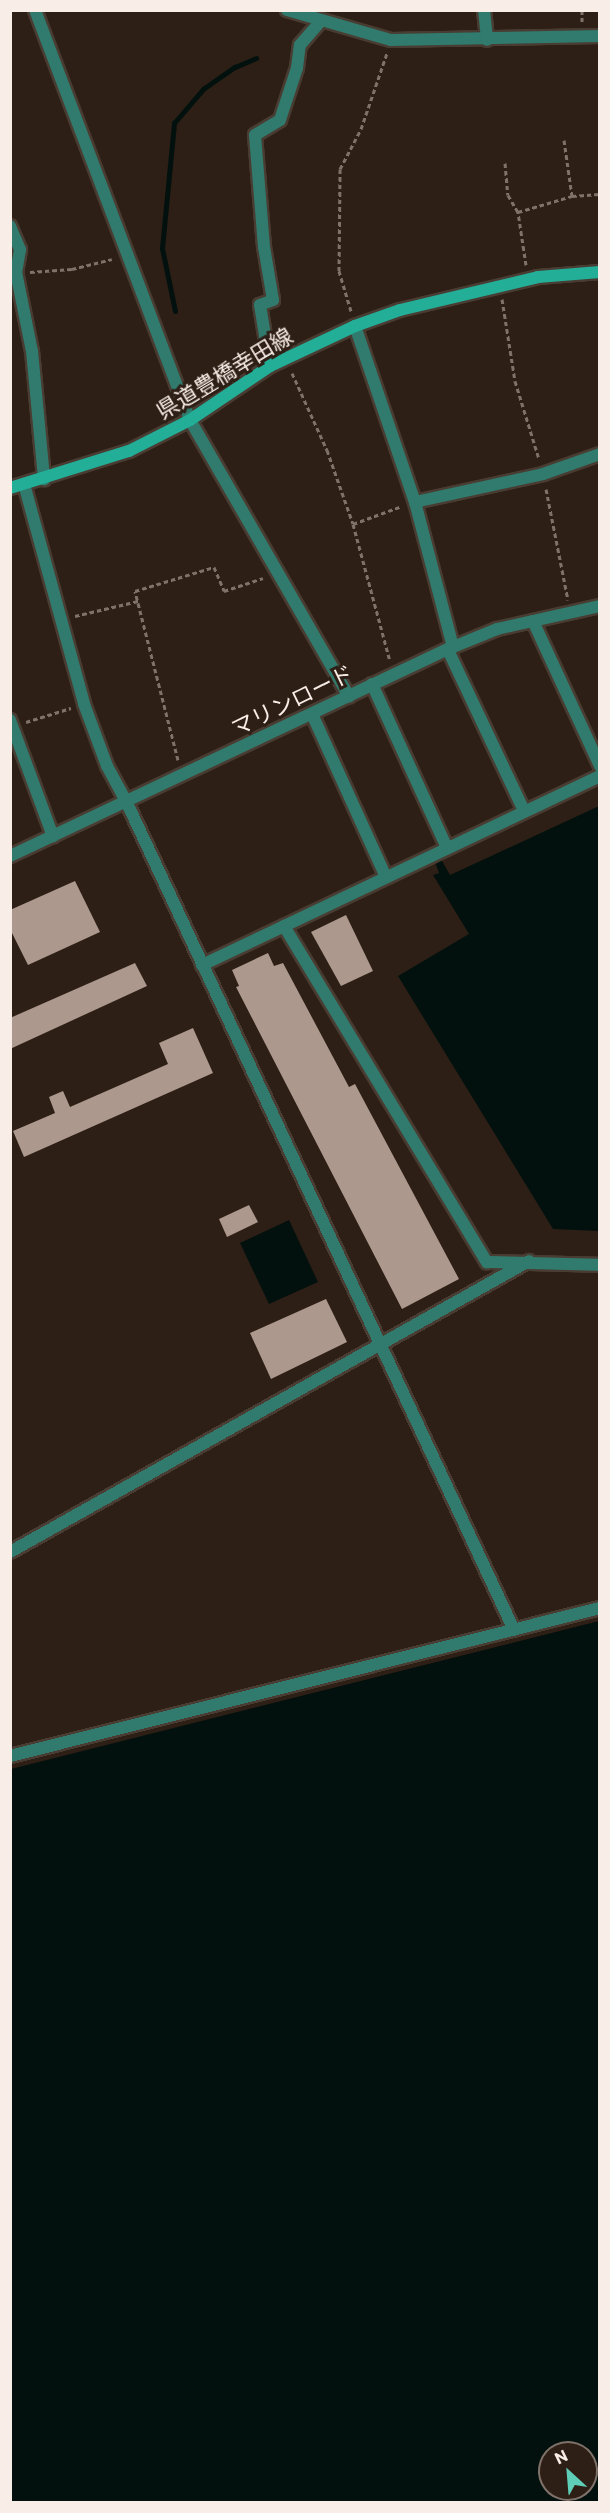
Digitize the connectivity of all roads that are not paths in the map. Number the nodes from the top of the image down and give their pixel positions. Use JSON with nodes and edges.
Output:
{"nodes":[{"id":1,"x":35,"y":10,"type":"edge"},
{"id":2,"x":287,"y":10,"type":"edge"},
{"id":3,"x":484,"y":10,"type":"edge"},
{"id":4,"x":320,"y":16,"type":"edge"},
{"id":5,"x":600,"y":36,"type":"edge"},
{"id":6,"x":487,"y":40,"type":"junction"},
{"id":7,"x":10,"y":226,"type":"edge"},
{"id":8,"x":598,"y":270,"type":"edge"},
{"id":9,"x":355,"y":326,"type":"junction"},
{"id":10,"x":270,"y":366,"type":"junction"},
{"id":11,"x":190,"y":420,"type":"junction"},
{"id":12,"x":600,"y":454,"type":"edge"},
{"id":13,"x":44,"y":478,"type":"junction"},
{"id":14,"x":24,"y":484,"type":"junction"},
{"id":15,"x":10,"y":488,"type":"edge"},
{"id":16,"x":415,"y":502,"type":"junction"},
{"id":17,"x":600,"y":606,"type":"edge"},
{"id":18,"x":532,"y":621,"type":"junction"},
{"id":19,"x":451,"y":649,"type":"junction"},
{"id":20,"x":372,"y":684,"type":"junction"},
{"id":21,"x":349,"y":696,"type":"junction"},
{"id":22,"x":312,"y":714,"type":"junction"},
{"id":23,"x":11,"y":725,"type":"edge"},
{"id":24,"x":600,"y":766,"type":"edge"},
{"id":25,"x":600,"y":776,"type":"edge"},
{"id":26,"x":127,"y":803,"type":"junction"},
{"id":27,"x":524,"y":811,"type":"junction"},
{"id":28,"x":53,"y":836,"type":"junction"},
{"id":29,"x":447,"y":848,"type":"junction"},
{"id":30,"x":10,"y":856,"type":"edge"},
{"id":31,"x":386,"y":877,"type":"junction"},
{"id":32,"x":284,"y":926,"type":"junction"},
{"id":33,"x":202,"y":965,"type":"junction"},
{"id":34,"x":529,"y":1262,"type":"junction"},
{"id":35,"x":600,"y":1264,"type":"edge"},
{"id":36,"x":382,"y":1344,"type":"junction"},
{"id":37,"x":10,"y":1552,"type":"edge"},
{"id":38,"x":600,"y":1608,"type":"edge"},
{"id":39,"x":514,"y":1630,"type":"junction"},
{"id":40,"x":10,"y":1756,"type":"edge"}],
"edges":[{"from":1,"to":11,"type":"street"},
{"from":2,"to":4,"type":"street"},
{"from":3,"to":6,"type":"street"},
{"from":4,"to":6,"type":"street"},
{"from":4,"to":10,"type":"street"},
{"from":5,"to":6,"type":"street"},
{"from":7,"to":13,"type":"street"},
{"from":8,"to":9,"type":"main road","name":"県道豊橋幸田線"},
{"from":9,"to":10,"type":"main road","name":"県道豊橋幸田線"},
{"from":9,"to":16,"type":"street"},
{"from":10,"to":11,"type":"main road","name":"県道豊橋幸田線"},
{"from":11,"to":13,"type":"main road","name":"県道豊橋幸田線"},
{"from":11,"to":21,"type":"street"},
{"from":12,"to":16,"type":"street"},
{"from":13,"to":14,"type":"main road","name":"県道豊橋幸田線"},
{"from":14,"to":15,"type":"main road","name":"県道豊橋幸田線"},
{"from":14,"to":26,"type":"street"},
{"from":16,"to":19,"type":"street"},
{"from":17,"to":18,"type":"street","name":"マリンロード"},
{"from":18,"to":19,"type":"street","name":"マリンロード"},
{"from":18,"to":24,"type":"street"},
{"from":19,"to":20,"type":"street","name":"マリンロード"},
{"from":19,"to":27,"type":"street"},
{"from":20,"to":21,"type":"street","name":"マリンロード"},
{"from":20,"to":29,"type":"street"},
{"from":21,"to":22,"type":"street","name":"マリンロード"},
{"from":22,"to":26,"type":"street","name":"マリンロード"},
{"from":22,"to":31,"type":"street"},
{"from":23,"to":28,"type":"street"},
{"from":25,"to":27,"type":"street"},
{"from":26,"to":28,"type":"street","name":"マリンロード"},
{"from":26,"to":33,"type":"street"},
{"from":27,"to":29,"type":"street"},
{"from":28,"to":30,"type":"street","name":"マリンロード"},
{"from":29,"to":31,"type":"street"},
{"from":31,"to":32,"type":"street"},
{"from":32,"to":33,"type":"street"},
{"from":32,"to":34,"type":"street"},
{"from":33,"to":36,"type":"street"},
{"from":34,"to":35,"type":"street"},
{"from":34,"to":36,"type":"street"},
{"from":36,"to":37,"type":"street"},
{"from":36,"to":39,"type":"street"},
{"from":38,"to":39,"type":"street"},
{"from":39,"to":40,"type":"street"}]}
